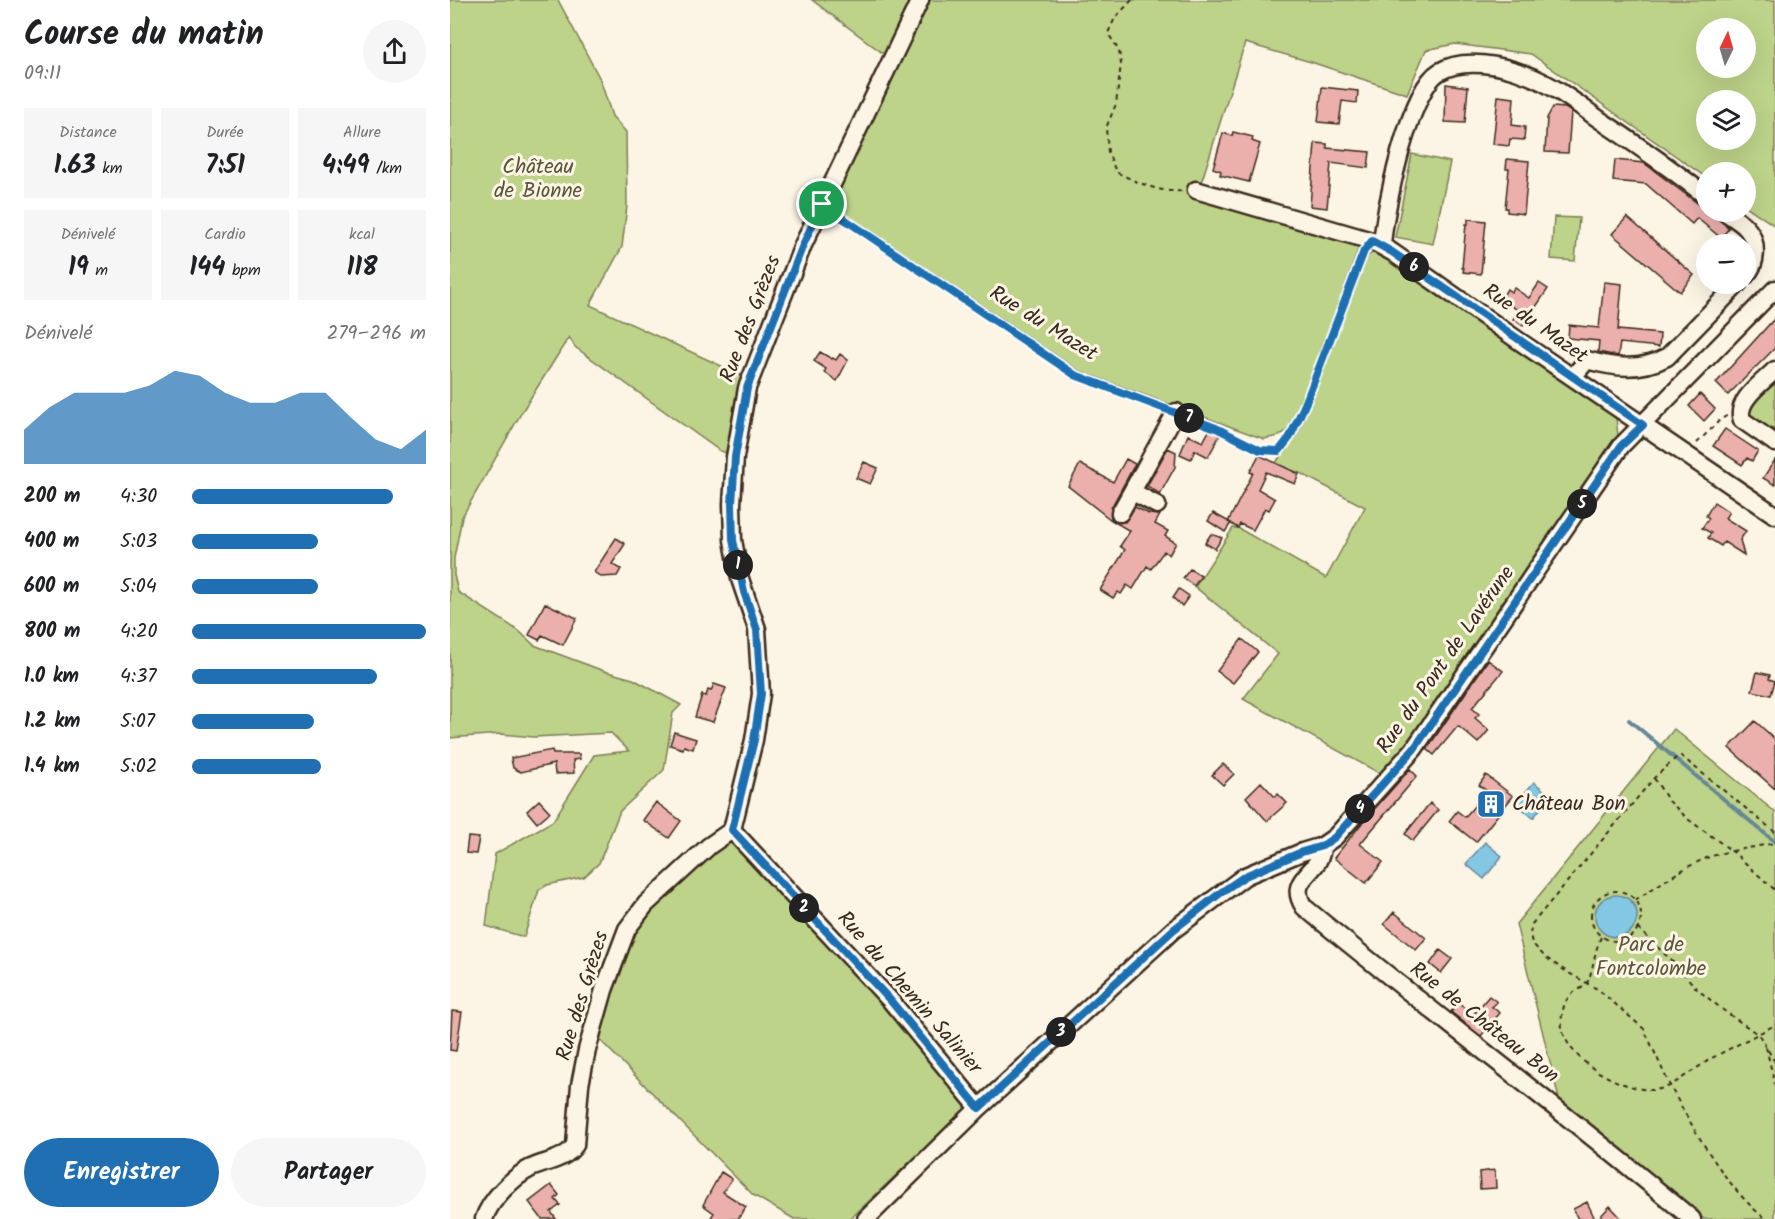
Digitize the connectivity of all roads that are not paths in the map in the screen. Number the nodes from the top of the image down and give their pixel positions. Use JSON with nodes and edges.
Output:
{"nodes":[{"id":1,"x":920,"y":0,"type":"edge"},
{"id":2,"x":1696,"y":188,"type":"edge"},
{"id":3,"x":1196,"y":190,"type":"road end"},
{"id":4,"x":1739,"y":222,"type":"edge"},
{"id":5,"x":1750,"y":234,"type":"edge"},
{"id":6,"x":1377,"y":244,"type":"junction"},
{"id":7,"x":1728,"y":294,"type":"edge"},
{"id":8,"x":1772,"y":296,"type":"edge"},
{"id":9,"x":1775,"y":370,"type":"edge"},
{"id":10,"x":1573,"y":377,"type":"junction"},
{"id":11,"x":1176,"y":412,"type":"road end"},
{"id":12,"x":1643,"y":425,"type":"junction"},
{"id":13,"x":1775,"y":444,"type":"edge"},
{"id":14,"x":1133,"y":492,"type":"junction"},
{"id":15,"x":1157,"y":505,"type":"dead end"},
{"id":16,"x":1120,"y":513,"type":"dead end"},
{"id":17,"x":1775,"y":515,"type":"edge"},
{"id":18,"x":732,"y":830,"type":"junction"},
{"id":19,"x":1322,"y":846,"type":"junction"},
{"id":20,"x":979,"y":1108,"type":"junction"},
{"id":21,"x":875,"y":1216,"type":"edge"},
{"id":22,"x":484,"y":1219,"type":"edge"},
{"id":23,"x":1692,"y":1219,"type":"edge"}],
"edges":[{"from":1,"to":18,"type":"street","name":"Rue des Grèzes"},
{"from":2,"to":6,"type":"street"},
{"from":3,"to":6,"type":"street","name":"Rue du Mazet"},
{"from":4,"to":5,"type":"street"},
{"from":6,"to":10,"type":"street","name":"Rue du Mazet"},
{"from":7,"to":10,"type":"street"},
{"from":8,"to":12,"type":"street","name":"Rue du Pont de Lavérune"},
{"from":9,"to":13,"type":"street"},
{"from":10,"to":12,"type":"street","name":"Rue du Mazet"},
{"from":11,"to":14,"type":"street"},
{"from":12,"to":17,"type":"street","name":"Rue du Mazet"},
{"from":12,"to":19,"type":"street","name":"Rue du Pont de Lavérune"},
{"from":14,"to":15,"type":"street"},
{"from":14,"to":16,"type":"street"},
{"from":18,"to":20,"type":"street","name":"Rue du Chemin Salinier"},
{"from":18,"to":22,"type":"street","name":"Rue des Grèzes"},
{"from":19,"to":20,"type":"street","name":"Rue du Pont de Lavérune"},
{"from":19,"to":23,"type":"street","name":"Rue de Château Bon"},
{"from":20,"to":21,"type":"street","name":"Rue du Pont de Lavérune"}]}
